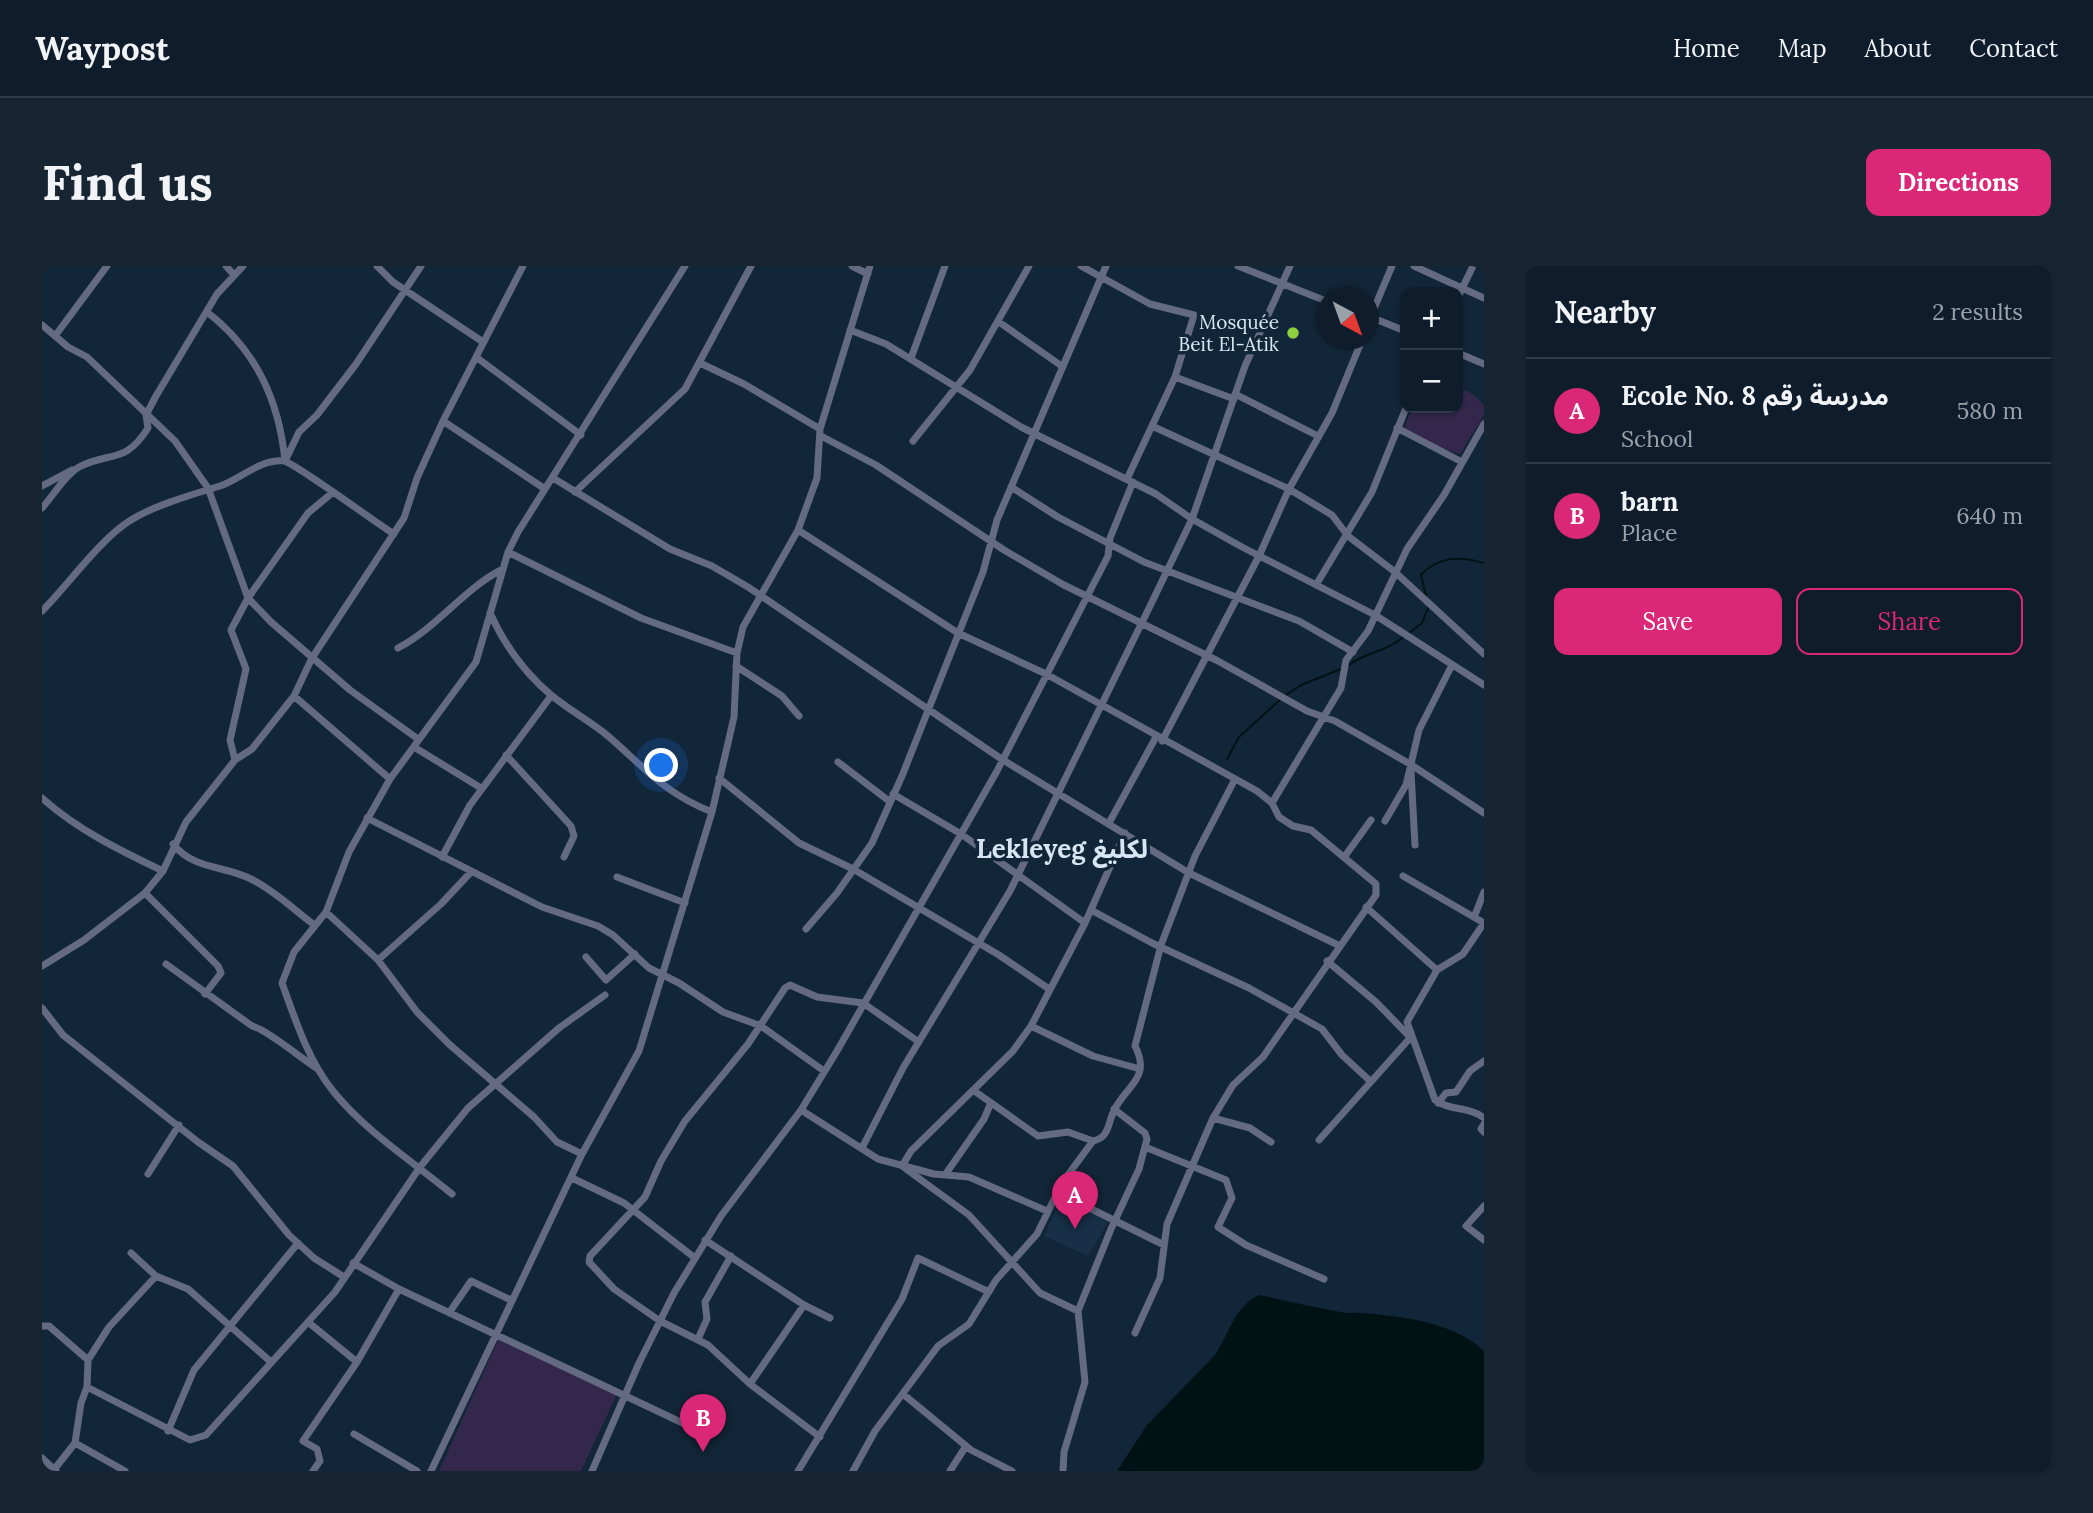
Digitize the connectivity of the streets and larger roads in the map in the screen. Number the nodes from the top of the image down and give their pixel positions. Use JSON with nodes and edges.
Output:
{"nodes":[{"id":1,"x":107,"y":266,"type":"edge"},
{"id":2,"x":226,"y":266,"type":"edge"},
{"id":3,"x":243,"y":266,"type":"edge"},
{"id":4,"x":377,"y":266,"type":"edge"},
{"id":5,"x":421,"y":266,"type":"edge"},
{"id":6,"x":523,"y":266,"type":"edge"},
{"id":7,"x":685,"y":266,"type":"edge"},
{"id":8,"x":751,"y":266,"type":"edge"},
{"id":9,"x":852,"y":266,"type":"edge"},
{"id":10,"x":945,"y":266,"type":"edge"},
{"id":11,"x":1029,"y":266,"type":"edge"},
{"id":12,"x":1081,"y":266,"type":"edge"},
{"id":13,"x":1106,"y":266,"type":"edge"},
{"id":14,"x":1238,"y":266,"type":"edge"},
{"id":15,"x":1290,"y":266,"type":"edge"},
{"id":16,"x":1392,"y":266,"type":"edge"},
{"id":17,"x":1414,"y":266,"type":"edge"},
{"id":18,"x":1474,"y":266,"type":"edge"},
{"id":19,"x":869,"y":270,"type":"edge"},
{"id":20,"x":234,"y":275,"type":"junction"},
{"id":21,"x":1100,"y":278,"type":"junction"},
{"id":22,"x":1280,"y":284,"type":"junction"},
{"id":23,"x":1450,"y":287,"type":"edge"},
{"id":24,"x":1463,"y":287,"type":"edge"},
{"id":25,"x":406,"y":289,"type":"junction"},
{"id":26,"x":1463,"y":294,"type":"edge"},
{"id":27,"x":1379,"y":296,"type":"edge"},
{"id":28,"x":1316,"y":297,"type":"edge"},
{"id":29,"x":1484,"y":299,"type":"edge"},
{"id":30,"x":207,"y":312,"type":"junction"},
{"id":31,"x":999,"y":322,"type":"junction"},
{"id":32,"x":1379,"y":322,"type":"edge"},
{"id":33,"x":42,"y":325,"type":"edge"},
{"id":34,"x":1400,"y":329,"type":"edge"},
{"id":35,"x":849,"y":330,"type":"junction"},
{"id":36,"x":55,"y":336,"type":"junction"},
{"id":37,"x":483,"y":342,"type":"junction"},
{"id":38,"x":1359,"y":350,"type":"edge"},
{"id":39,"x":1463,"y":355,"type":"edge"},
{"id":40,"x":476,"y":357,"type":"junction"},
{"id":41,"x":911,"y":358,"type":"junction"},
{"id":42,"x":700,"y":363,"type":"junction"},
{"id":43,"x":1484,"y":364,"type":"edge"},
{"id":44,"x":1063,"y":367,"type":"junction"},
{"id":45,"x":1175,"y":377,"type":"junction"},
{"id":46,"x":957,"y":390,"type":"junction"},
{"id":47,"x":1235,"y":397,"type":"junction"},
{"id":48,"x":1404,"y":413,"type":"edge"},
{"id":49,"x":146,"y":415,"type":"junction"},
{"id":50,"x":443,"y":421,"type":"junction"},
{"id":51,"x":1484,"y":424,"type":"edge"},
{"id":52,"x":1152,"y":426,"type":"junction"},
{"id":53,"x":1397,"y":428,"type":"junction"},
{"id":54,"x":821,"y":432,"type":"junction"},
{"id":55,"x":1032,"y":432,"type":"junction"},
{"id":56,"x":581,"y":435,"type":"junction"},
{"id":57,"x":1318,"y":436,"type":"junction"},
{"id":58,"x":914,"y":441,"type":"dead end"},
{"id":59,"x":1216,"y":456,"type":"junction"},
{"id":60,"x":285,"y":461,"type":"junction"},
{"id":61,"x":1462,"y":462,"type":"junction"},
{"id":62,"x":76,"y":468,"type":"junction"},
{"id":63,"x":553,"y":478,"type":"junction"},
{"id":64,"x":1130,"y":480,"type":"junction"},
{"id":65,"x":42,"y":486,"type":"edge"},
{"id":66,"x":1011,"y":487,"type":"junction"},
{"id":67,"x":208,"y":488,"type":"junction"},
{"id":68,"x":545,"y":489,"type":"junction"},
{"id":69,"x":1289,"y":489,"type":"junction"},
{"id":70,"x":575,"y":492,"type":"junction"},
{"id":71,"x":332,"y":493,"type":"junction"},
{"id":72,"x":42,"y":508,"type":"edge"},
{"id":73,"x":1192,"y":519,"type":"junction"},
{"id":74,"x":798,"y":530,"type":"junction"},
{"id":75,"x":1347,"y":531,"type":"junction"},
{"id":76,"x":394,"y":534,"type":"junction"},
{"id":77,"x":992,"y":543,"type":"junction"},
{"id":78,"x":1110,"y":545,"type":"junction"},
{"id":79,"x":508,"y":552,"type":"junction"},
{"id":80,"x":1259,"y":556,"type":"junction"},
{"id":81,"x":503,"y":569,"type":"junction"},
{"id":82,"x":1167,"y":572,"type":"junction"},
{"id":83,"x":1395,"y":572,"type":"junction"},
{"id":84,"x":1316,"y":584,"type":"junction"},
{"id":85,"x":1237,"y":596,"type":"junction"},
{"id":86,"x":761,"y":597,"type":"junction"},
{"id":87,"x":248,"y":598,"type":"junction"},
{"id":88,"x":1087,"y":598,"type":"junction"},
{"id":89,"x":42,"y":611,"type":"edge"},
{"id":90,"x":490,"y":613,"type":"junction"},
{"id":91,"x":1375,"y":615,"type":"junction"},
{"id":92,"x":1141,"y":625,"type":"junction"},
{"id":93,"x":958,"y":634,"type":"junction"},
{"id":94,"x":398,"y":648,"type":"dead end"},
{"id":95,"x":1353,"y":652,"type":"junction"},
{"id":96,"x":737,"y":653,"type":"junction"},
{"id":97,"x":1484,"y":654,"type":"edge"},
{"id":98,"x":1208,"y":656,"type":"junction"},
{"id":99,"x":312,"y":658,"type":"junction"},
{"id":100,"x":1452,"y":665,"type":"junction"},
{"id":101,"x":736,"y":666,"type":"junction"},
{"id":102,"x":1046,"y":674,"type":"junction"},
{"id":103,"x":1484,"y":685,"type":"edge"},
{"id":104,"x":294,"y":696,"type":"junction"},
{"id":105,"x":551,"y":696,"type":"junction"},
{"id":106,"x":1100,"y":705,"type":"junction"},
{"id":107,"x":929,"y":710,"type":"junction"},
{"id":108,"x":799,"y":716,"type":"dead end"},
{"id":109,"x":1323,"y":719,"type":"junction"},
{"id":110,"x":1159,"y":739,"type":"junction"},
{"id":111,"x":416,"y":743,"type":"junction"},
{"id":112,"x":506,"y":755,"type":"junction"},
{"id":113,"x":235,"y":760,"type":"junction"},
{"id":114,"x":1003,"y":760,"type":"junction"},
{"id":115,"x":838,"y":762,"type":"dead end"},
{"id":116,"x":1410,"y":764,"type":"junction"},
{"id":117,"x":719,"y":778,"type":"junction"},
{"id":118,"x":390,"y":779,"type":"junction"},
{"id":119,"x":1234,"y":781,"type":"junction"},
{"id":120,"x":481,"y":788,"type":"junction"},
{"id":121,"x":1059,"y":792,"type":"junction"},
{"id":122,"x":42,"y":797,"type":"edge"},
{"id":123,"x":891,"y":797,"type":"junction"},
{"id":124,"x":1272,"y":803,"type":"junction"},
{"id":125,"x":712,"y":812,"type":"junction"},
{"id":126,"x":1484,"y":813,"type":"edge"},
{"id":127,"x":368,"y":818,"type":"junction"},
{"id":128,"x":1371,"y":820,"type":"dead end"},
{"id":129,"x":1385,"y":821,"type":"dead end"},
{"id":130,"x":1109,"y":824,"type":"junction"},
{"id":131,"x":961,"y":834,"type":"junction"},
{"id":132,"x":1125,"y":834,"type":"junction"},
{"id":133,"x":173,"y":844,"type":"junction"},
{"id":134,"x":1415,"y":845,"type":"dead end"},
{"id":135,"x":1345,"y":856,"type":"junction"},
{"id":136,"x":442,"y":857,"type":"junction"},
{"id":137,"x":564,"y":857,"type":"dead end"},
{"id":138,"x":853,"y":869,"type":"junction"},
{"id":139,"x":163,"y":871,"type":"junction"},
{"id":140,"x":471,"y":872,"type":"junction"},
{"id":141,"x":1017,"y":873,"type":"junction"},
{"id":142,"x":1189,"y":873,"type":"junction"},
{"id":143,"x":1403,"y":876,"type":"dead end"},
{"id":144,"x":617,"y":877,"type":"dead end"},
{"id":145,"x":1484,"y":892,"type":"edge"},
{"id":146,"x":145,"y":893,"type":"junction"},
{"id":147,"x":685,"y":903,"type":"junction"},
{"id":148,"x":1366,"y":907,"type":"junction"},
{"id":149,"x":918,"y":909,"type":"junction"},
{"id":150,"x":1091,"y":910,"type":"junction"},
{"id":151,"x":326,"y":912,"type":"junction"},
{"id":152,"x":1475,"y":915,"type":"junction"},
{"id":153,"x":1085,"y":923,"type":"junction"},
{"id":154,"x":1484,"y":923,"type":"edge"},
{"id":155,"x":313,"y":924,"type":"junction"},
{"id":156,"x":806,"y":929,"type":"dead end"},
{"id":157,"x":977,"y":941,"type":"junction"},
{"id":158,"x":1161,"y":945,"type":"junction"},
{"id":159,"x":1338,"y":945,"type":"junction"},
{"id":160,"x":635,"y":954,"type":"junction"},
{"id":161,"x":586,"y":957,"type":"dead end"},
{"id":162,"x":378,"y":960,"type":"junction"},
{"id":163,"x":1327,"y":961,"type":"junction"},
{"id":164,"x":166,"y":964,"type":"dead end"},
{"id":165,"x":42,"y":965,"type":"edge"},
{"id":166,"x":1437,"y":970,"type":"junction"},
{"id":167,"x":664,"y":977,"type":"junction"},
{"id":168,"x":1049,"y":989,"type":"junction"},
{"id":169,"x":205,"y":993,"type":"junction"},
{"id":170,"x":604,"y":995,"type":"dead end"},
{"id":171,"x":863,"y":1003,"type":"junction"},
{"id":172,"x":42,"y":1008,"type":"edge"},
{"id":173,"x":1293,"y":1013,"type":"junction"},
{"id":174,"x":761,"y":1026,"type":"junction"},
{"id":175,"x":1031,"y":1026,"type":"junction"},
{"id":176,"x":1410,"y":1038,"type":"junction"},
{"id":177,"x":919,"y":1042,"type":"junction"},
{"id":178,"x":1484,"y":1061,"type":"edge"},
{"id":179,"x":318,"y":1069,"type":"junction"},
{"id":180,"x":1140,"y":1069,"type":"junction"},
{"id":181,"x":824,"y":1071,"type":"junction"},
{"id":182,"x":1369,"y":1080,"type":"junction"},
{"id":183,"x":495,"y":1082,"type":"junction"},
{"id":184,"x":973,"y":1090,"type":"junction"},
{"id":185,"x":1438,"y":1102,"type":"junction"},
{"id":186,"x":990,"y":1105,"type":"junction"},
{"id":187,"x":1114,"y":1109,"type":"junction"},
{"id":188,"x":800,"y":1110,"type":"junction"},
{"id":189,"x":1213,"y":1118,"type":"junction"},
{"id":190,"x":1484,"y":1118,"type":"edge"},
{"id":191,"x":1484,"y":1124,"type":"edge"},
{"id":192,"x":179,"y":1125,"type":"junction"},
{"id":193,"x":1484,"y":1132,"type":"edge"},
{"id":194,"x":1319,"y":1140,"type":"dead end"},
{"id":195,"x":1093,"y":1141,"type":"junction"},
{"id":196,"x":1271,"y":1142,"type":"dead end"},
{"id":197,"x":1145,"y":1147,"type":"junction"},
{"id":198,"x":862,"y":1149,"type":"junction"},
{"id":199,"x":582,"y":1154,"type":"junction"},
{"id":200,"x":1191,"y":1165,"type":"junction"},
{"id":201,"x":902,"y":1166,"type":"junction"},
{"id":202,"x":420,"y":1167,"type":"junction"},
{"id":203,"x":148,"y":1174,"type":"dead end"},
{"id":204,"x":945,"y":1175,"type":"junction"},
{"id":205,"x":572,"y":1178,"type":"junction"},
{"id":206,"x":1057,"y":1192,"type":"junction"},
{"id":207,"x":452,"y":1194,"type":"dead end"},
{"id":208,"x":1484,"y":1206,"type":"edge"},
{"id":209,"x":633,"y":1209,"type":"junction"},
{"id":210,"x":1047,"y":1211,"type":"junction"},
{"id":211,"x":1114,"y":1223,"type":"junction"},
{"id":212,"x":705,"y":1240,"type":"junction"},
{"id":213,"x":1484,"y":1240,"type":"edge"},
{"id":214,"x":298,"y":1243,"type":"junction"},
{"id":215,"x":1164,"y":1245,"type":"junction"},
{"id":216,"x":131,"y":1253,"type":"dead end"},
{"id":217,"x":732,"y":1256,"type":"junction"},
{"id":218,"x":695,"y":1258,"type":"junction"},
{"id":219,"x":1013,"y":1262,"type":"junction"},
{"id":220,"x":353,"y":1263,"type":"junction"},
{"id":221,"x":156,"y":1276,"type":"junction"},
{"id":222,"x":344,"y":1277,"type":"junction"},
{"id":223,"x":1324,"y":1279,"type":"dead end"},
{"id":224,"x":399,"y":1289,"type":"junction"},
{"id":225,"x":989,"y":1292,"type":"junction"},
{"id":226,"x":511,"y":1300,"type":"junction"},
{"id":227,"x":804,"y":1305,"type":"junction"},
{"id":228,"x":1078,"y":1311,"type":"junction"},
{"id":229,"x":449,"y":1313,"type":"junction"},
{"id":230,"x":830,"y":1318,"type":"dead end"},
{"id":231,"x":660,"y":1321,"type":"junction"},
{"id":232,"x":308,"y":1322,"type":"junction"},
{"id":233,"x":42,"y":1326,"type":"edge"},
{"id":234,"x":229,"y":1326,"type":"junction"},
{"id":235,"x":497,"y":1334,"type":"junction"},
{"id":236,"x":1135,"y":1334,"type":"dead end"},
{"id":237,"x":698,"y":1339,"type":"junction"},
{"id":238,"x":88,"y":1360,"type":"junction"},
{"id":239,"x":271,"y":1362,"type":"junction"},
{"id":240,"x":357,"y":1362,"type":"junction"},
{"id":241,"x":750,"y":1384,"type":"junction"},
{"id":242,"x":87,"y":1387,"type":"junction"},
{"id":243,"x":625,"y":1393,"type":"junction"},
{"id":244,"x":903,"y":1394,"type":"junction"},
{"id":245,"x":689,"y":1426,"type":"dead end"},
{"id":246,"x":168,"y":1431,"type":"junction"},
{"id":247,"x":354,"y":1434,"type":"dead end"},
{"id":248,"x":820,"y":1437,"type":"junction"},
{"id":249,"x":75,"y":1443,"type":"junction"},
{"id":250,"x":966,"y":1446,"type":"junction"},
{"id":251,"x":42,"y":1458,"type":"edge"},
{"id":252,"x":54,"y":1471,"type":"edge"},
{"id":253,"x":125,"y":1471,"type":"edge"},
{"id":254,"x":313,"y":1471,"type":"edge"},
{"id":255,"x":417,"y":1471,"type":"edge"},
{"id":256,"x":431,"y":1471,"type":"edge"},
{"id":257,"x":592,"y":1471,"type":"edge"},
{"id":258,"x":798,"y":1471,"type":"edge"},
{"id":259,"x":853,"y":1471,"type":"edge"},
{"id":260,"x":950,"y":1471,"type":"edge"},
{"id":261,"x":1012,"y":1471,"type":"edge"},
{"id":262,"x":1063,"y":1471,"type":"edge"}],
"edges":[{"from":1,"to":36,"type":"street"},
{"from":2,"to":20,"type":"street"},
{"from":3,"to":20,"type":"street"},
{"from":4,"to":25,"type":"street"},
{"from":5,"to":25,"type":"street"},
{"from":6,"to":37,"type":"street"},
{"from":7,"to":56,"type":"street"},
{"from":8,"to":42,"type":"street"},
{"from":9,"to":19,"type":"street"},
{"from":10,"to":41,"type":"street"},
{"from":11,"to":31,"type":"street"},
{"from":12,"to":21,"type":"street"},
{"from":13,"to":21,"type":"street"},
{"from":14,"to":22,"type":"street"},
{"from":15,"to":22,"type":"street"},
{"from":16,"to":27,"type":"street"},
{"from":17,"to":23,"type":"street"},
{"from":18,"to":24,"type":"street"},
{"from":19,"to":35,"type":"street"},
{"from":20,"to":30,"type":"street"},
{"from":21,"to":44,"type":"street"},
{"from":21,"to":45,"type":"street"},
{"from":22,"to":28,"type":"street"},
{"from":22,"to":47,"type":"street"},
{"from":25,"to":37,"type":"street"},
{"from":25,"to":60,"type":"street"},
{"from":26,"to":29,"type":"street"},
{"from":30,"to":49,"type":"street"},
{"from":30,"to":60,"type":"street"},
{"from":31,"to":44,"type":"street"},
{"from":31,"to":46,"type":"street"},
{"from":32,"to":34,"type":"street"},
{"from":33,"to":36,"type":"street"},
{"from":35,"to":41,"type":"street"},
{"from":35,"to":54,"type":"street"},
{"from":36,"to":49,"type":"street"},
{"from":37,"to":40,"type":"street"},
{"from":38,"to":57,"type":"street"},
{"from":39,"to":43,"type":"street"},
{"from":40,"to":50,"type":"street"},
{"from":40,"to":56,"type":"street"},
{"from":41,"to":46,"type":"street"},
{"from":42,"to":54,"type":"street"},
{"from":42,"to":70,"type":"street"},
{"from":44,"to":55,"type":"street"},
{"from":45,"to":47,"type":"street"},
{"from":45,"to":52,"type":"street"},
{"from":46,"to":55,"type":"street"},
{"from":46,"to":58,"type":"street"},
{"from":47,"to":57,"type":"street"},
{"from":47,"to":59,"type":"street"},
{"from":48,"to":53,"type":"street"},
{"from":49,"to":62,"type":"street"},
{"from":49,"to":67,"type":"street"},
{"from":50,"to":68,"type":"street"},
{"from":50,"to":76,"type":"street"},
{"from":51,"to":61,"type":"street"},
{"from":52,"to":59,"type":"street"},
{"from":52,"to":64,"type":"street"},
{"from":53,"to":61,"type":"street"},
{"from":53,"to":75,"type":"street"},
{"from":54,"to":74,"type":"street"},
{"from":54,"to":77,"type":"street"},
{"from":55,"to":64,"type":"street"},
{"from":55,"to":66,"type":"street"},
{"from":56,"to":63,"type":"street"},
{"from":57,"to":69,"type":"street"},
{"from":59,"to":69,"type":"street"},
{"from":59,"to":73,"type":"street"},
{"from":60,"to":67,"type":"street"},
{"from":60,"to":71,"type":"street"},
{"from":61,"to":83,"type":"street"},
{"from":62,"to":65,"type":"street"},
{"from":62,"to":72,"type":"street"},
{"from":63,"to":68,"type":"street"},
{"from":63,"to":70,"type":"street"},
{"from":64,"to":73,"type":"street"},
{"from":64,"to":78,"type":"street"},
{"from":66,"to":77,"type":"street"},
{"from":66,"to":78,"type":"street"},
{"from":67,"to":87,"type":"street"},
{"from":67,"to":89,"type":"street"},
{"from":68,"to":79,"type":"street"},
{"from":69,"to":75,"type":"street"},
{"from":69,"to":80,"type":"street"},
{"from":70,"to":86,"type":"street"},
{"from":71,"to":76,"type":"street"},
{"from":71,"to":87,"type":"street"},
{"from":73,"to":80,"type":"street"},
{"from":73,"to":82,"type":"street"},
{"from":74,"to":86,"type":"street"},
{"from":74,"to":93,"type":"street"},
{"from":75,"to":83,"type":"street"},
{"from":75,"to":84,"type":"street"},
{"from":76,"to":99,"type":"street"},
{"from":77,"to":88,"type":"street"},
{"from":77,"to":93,"type":"street"},
{"from":78,"to":82,"type":"street"},
{"from":78,"to":88,"type":"street"},
{"from":79,"to":81,"type":"street"},
{"from":79,"to":96,"type":"street"},
{"from":80,"to":84,"type":"street"},
{"from":80,"to":85,"type":"street"},
{"from":81,"to":90,"type":"street"},
{"from":81,"to":94,"type":"street"},
{"from":82,"to":85,"type":"street"},
{"from":82,"to":92,"type":"street"},
{"from":83,"to":91,"type":"street"},
{"from":83,"to":97,"type":"street"},
{"from":84,"to":91,"type":"street"},
{"from":85,"to":95,"type":"street"},
{"from":85,"to":98,"type":"street"},
{"from":86,"to":96,"type":"street"},
{"from":86,"to":107,"type":"street"},
{"from":87,"to":99,"type":"street"},
{"from":87,"to":113,"type":"street"},
{"from":88,"to":92,"type":"street"},
{"from":88,"to":102,"type":"street"},
{"from":90,"to":105,"type":"street"},
{"from":90,"to":111,"type":"street"},
{"from":91,"to":95,"type":"street"},
{"from":91,"to":100,"type":"street"},
{"from":92,"to":98,"type":"street"},
{"from":92,"to":106,"type":"street"},
{"from":93,"to":102,"type":"street"},
{"from":93,"to":107,"type":"street"},
{"from":95,"to":109,"type":"street"},
{"from":96,"to":101,"type":"street"},
{"from":98,"to":109,"type":"street"},
{"from":98,"to":110,"type":"street"},
{"from":99,"to":104,"type":"street"},
{"from":99,"to":111,"type":"street"},
{"from":100,"to":103,"type":"street"},
{"from":100,"to":116,"type":"street"},
{"from":101,"to":108,"type":"street"},
{"from":101,"to":117,"type":"street"},
{"from":102,"to":106,"type":"street"},
{"from":102,"to":114,"type":"street"},
{"from":104,"to":113,"type":"street"},
{"from":104,"to":118,"type":"street"},
{"from":105,"to":112,"type":"street"},
{"from":105,"to":125,"type":"street"},
{"from":106,"to":110,"type":"street"},
{"from":106,"to":121,"type":"street"},
{"from":107,"to":114,"type":"street"},
{"from":107,"to":123,"type":"street"},
{"from":109,"to":116,"type":"street"},
{"from":109,"to":124,"type":"street"},
{"from":110,"to":119,"type":"street"},
{"from":110,"to":130,"type":"street"},
{"from":111,"to":118,"type":"street"},
{"from":111,"to":120,"type":"street"},
{"from":112,"to":120,"type":"street"},
{"from":112,"to":137,"type":"street"},
{"from":113,"to":133,"type":"street"},
{"from":114,"to":121,"type":"street"},
{"from":114,"to":131,"type":"street"},
{"from":115,"to":123,"type":"street"},
{"from":116,"to":126,"type":"street"},
{"from":116,"to":129,"type":"street"},
{"from":116,"to":134,"type":"street"},
{"from":117,"to":125,"type":"street"},
{"from":117,"to":138,"type":"street"},
{"from":118,"to":127,"type":"street"},
{"from":119,"to":124,"type":"street"},
{"from":119,"to":142,"type":"street"},
{"from":120,"to":136,"type":"street"},
{"from":121,"to":130,"type":"street"},
{"from":121,"to":141,"type":"street"},
{"from":122,"to":139,"type":"street"},
{"from":123,"to":131,"type":"street"},
{"from":123,"to":138,"type":"street"},
{"from":124,"to":135,"type":"street"},
{"from":125,"to":147,"type":"street"},
{"from":127,"to":136,"type":"street"},
{"from":127,"to":151,"type":"street"},
{"from":128,"to":135,"type":"street"},
{"from":130,"to":132,"type":"street"},
{"from":131,"to":141,"type":"street"},
{"from":131,"to":149,"type":"street"},
{"from":132,"to":142,"type":"street"},
{"from":132,"to":150,"type":"street"},
{"from":133,"to":139,"type":"street"},
{"from":133,"to":155,"type":"street"},
{"from":135,"to":148,"type":"street"},
{"from":136,"to":140,"type":"street"},
{"from":138,"to":149,"type":"street"},
{"from":138,"to":156,"type":"street"},
{"from":139,"to":146,"type":"street"},
{"from":140,"to":160,"type":"street"},
{"from":140,"to":162,"type":"street"},
{"from":141,"to":153,"type":"street"},
{"from":141,"to":157,"type":"street"},
{"from":142,"to":158,"type":"street"},
{"from":142,"to":159,"type":"street"},
{"from":143,"to":152,"type":"street"},
{"from":144,"to":147,"type":"street"},
{"from":145,"to":152,"type":"street"},
{"from":146,"to":165,"type":"street"},
{"from":146,"to":169,"type":"street"},
{"from":147,"to":167,"type":"street"},
{"from":148,"to":159,"type":"street"},
{"from":148,"to":166,"type":"street"},
{"from":149,"to":157,"type":"street"},
{"from":149,"to":171,"type":"street"},
{"from":150,"to":153,"type":"street"},
{"from":150,"to":158,"type":"street"},
{"from":151,"to":155,"type":"street"},
{"from":151,"to":162,"type":"street"},
{"from":152,"to":154,"type":"street"},
{"from":153,"to":168,"type":"street"},
{"from":154,"to":166,"type":"street"},
{"from":155,"to":179,"type":"street"},
{"from":157,"to":168,"type":"street"},
{"from":157,"to":177,"type":"street"},
{"from":158,"to":173,"type":"street"},
{"from":158,"to":180,"type":"street"},
{"from":159,"to":163,"type":"street"},
{"from":160,"to":161,"type":"street"},
{"from":160,"to":167,"type":"street"},
{"from":162,"to":183,"type":"street"},
{"from":163,"to":173,"type":"street"},
{"from":163,"to":176,"type":"street"},
{"from":164,"to":169,"type":"street"},
{"from":166,"to":176,"type":"street"},
{"from":167,"to":174,"type":"street"},
{"from":167,"to":199,"type":"street"},
{"from":168,"to":175,"type":"street"},
{"from":169,"to":179,"type":"street"},
{"from":170,"to":183,"type":"street"},
{"from":171,"to":174,"type":"street"},
{"from":171,"to":177,"type":"street"},
{"from":171,"to":181,"type":"street"},
{"from":172,"to":192,"type":"street"},
{"from":173,"to":182,"type":"street"},
{"from":173,"to":189,"type":"street"},
{"from":174,"to":181,"type":"street"},
{"from":174,"to":209,"type":"street"},
{"from":175,"to":180,"type":"street"},
{"from":175,"to":184,"type":"street"},
{"from":176,"to":182,"type":"street"},
{"from":176,"to":185,"type":"street"},
{"from":177,"to":198,"type":"street"},
{"from":178,"to":185,"type":"street"},
{"from":179,"to":202,"type":"street"},
{"from":180,"to":187,"type":"street"},
{"from":181,"to":188,"type":"street"},
{"from":182,"to":194,"type":"street"},
{"from":183,"to":199,"type":"street"},
{"from":183,"to":202,"type":"street"},
{"from":184,"to":186,"type":"street"},
{"from":184,"to":201,"type":"street"},
{"from":185,"to":190,"type":"street"},
{"from":186,"to":195,"type":"street"},
{"from":186,"to":204,"type":"street"},
{"from":187,"to":195,"type":"street"},
{"from":187,"to":197,"type":"street"},
{"from":188,"to":198,"type":"street"},
{"from":188,"to":212,"type":"street"},
{"from":189,"to":196,"type":"street"},
{"from":189,"to":200,"type":"street"},
{"from":191,"to":193,"type":"street"},
{"from":192,"to":203,"type":"street"},
{"from":192,"to":214,"type":"street"},
{"from":195,"to":206,"type":"street"},
{"from":197,"to":200,"type":"street"},
{"from":197,"to":211,"type":"street"},
{"from":198,"to":201,"type":"street"},
{"from":199,"to":205,"type":"street"},
{"from":200,"to":215,"type":"street"},
{"from":200,"to":223,"type":"street"},
{"from":201,"to":204,"type":"street"},
{"from":201,"to":219,"type":"street"},
{"from":202,"to":207,"type":"street"},
{"from":202,"to":220,"type":"street"},
{"from":204,"to":210,"type":"street"},
{"from":205,"to":209,"type":"street"},
{"from":205,"to":226,"type":"street"},
{"from":206,"to":210,"type":"street"},
{"from":206,"to":211,"type":"street"},
{"from":208,"to":213,"type":"street"},
{"from":209,"to":218,"type":"street"},
{"from":209,"to":231,"type":"street"},
{"from":210,"to":219,"type":"street"},
{"from":211,"to":215,"type":"street"},
{"from":211,"to":228,"type":"street"},
{"from":212,"to":217,"type":"street"},
{"from":212,"to":218,"type":"street"},
{"from":214,"to":222,"type":"street"},
{"from":214,"to":234,"type":"street"},
{"from":215,"to":236,"type":"street"},
{"from":216,"to":221,"type":"street"},
{"from":217,"to":227,"type":"street"},
{"from":217,"to":237,"type":"street"},
{"from":218,"to":231,"type":"street"},
{"from":219,"to":225,"type":"street"},
{"from":219,"to":228,"type":"street"},
{"from":220,"to":222,"type":"street"},
{"from":220,"to":224,"type":"street"},
{"from":221,"to":234,"type":"street"},
{"from":221,"to":238,"type":"street"},
{"from":222,"to":232,"type":"street"},
{"from":224,"to":229,"type":"street"},
{"from":224,"to":240,"type":"street"},
{"from":225,"to":244,"type":"street"},
{"from":225,"to":248,"type":"street"},
{"from":226,"to":229,"type":"street"},
{"from":226,"to":235,"type":"street"},
{"from":227,"to":230,"type":"street"},
{"from":227,"to":241,"type":"street"},
{"from":228,"to":262,"type":"street"},
{"from":229,"to":235,"type":"street"},
{"from":231,"to":237,"type":"street"},
{"from":231,"to":243,"type":"street"},
{"from":232,"to":239,"type":"street"},
{"from":232,"to":240,"type":"street"},
{"from":233,"to":238,"type":"street"},
{"from":234,"to":239,"type":"street"},
{"from":234,"to":246,"type":"street"},
{"from":235,"to":243,"type":"street"},
{"from":235,"to":256,"type":"street"},
{"from":237,"to":241,"type":"street"},
{"from":238,"to":242,"type":"street"},
{"from":239,"to":246,"type":"street"},
{"from":240,"to":254,"type":"street"},
{"from":241,"to":248,"type":"street"},
{"from":242,"to":246,"type":"street"},
{"from":242,"to":249,"type":"street"},
{"from":243,"to":245,"type":"street"},
{"from":243,"to":257,"type":"street"},
{"from":244,"to":250,"type":"street"},
{"from":244,"to":259,"type":"street"},
{"from":247,"to":255,"type":"street"},
{"from":248,"to":258,"type":"street"},
{"from":249,"to":252,"type":"street"},
{"from":249,"to":253,"type":"street"},
{"from":250,"to":260,"type":"street"},
{"from":250,"to":261,"type":"street"},
{"from":251,"to":252,"type":"street"}]}
